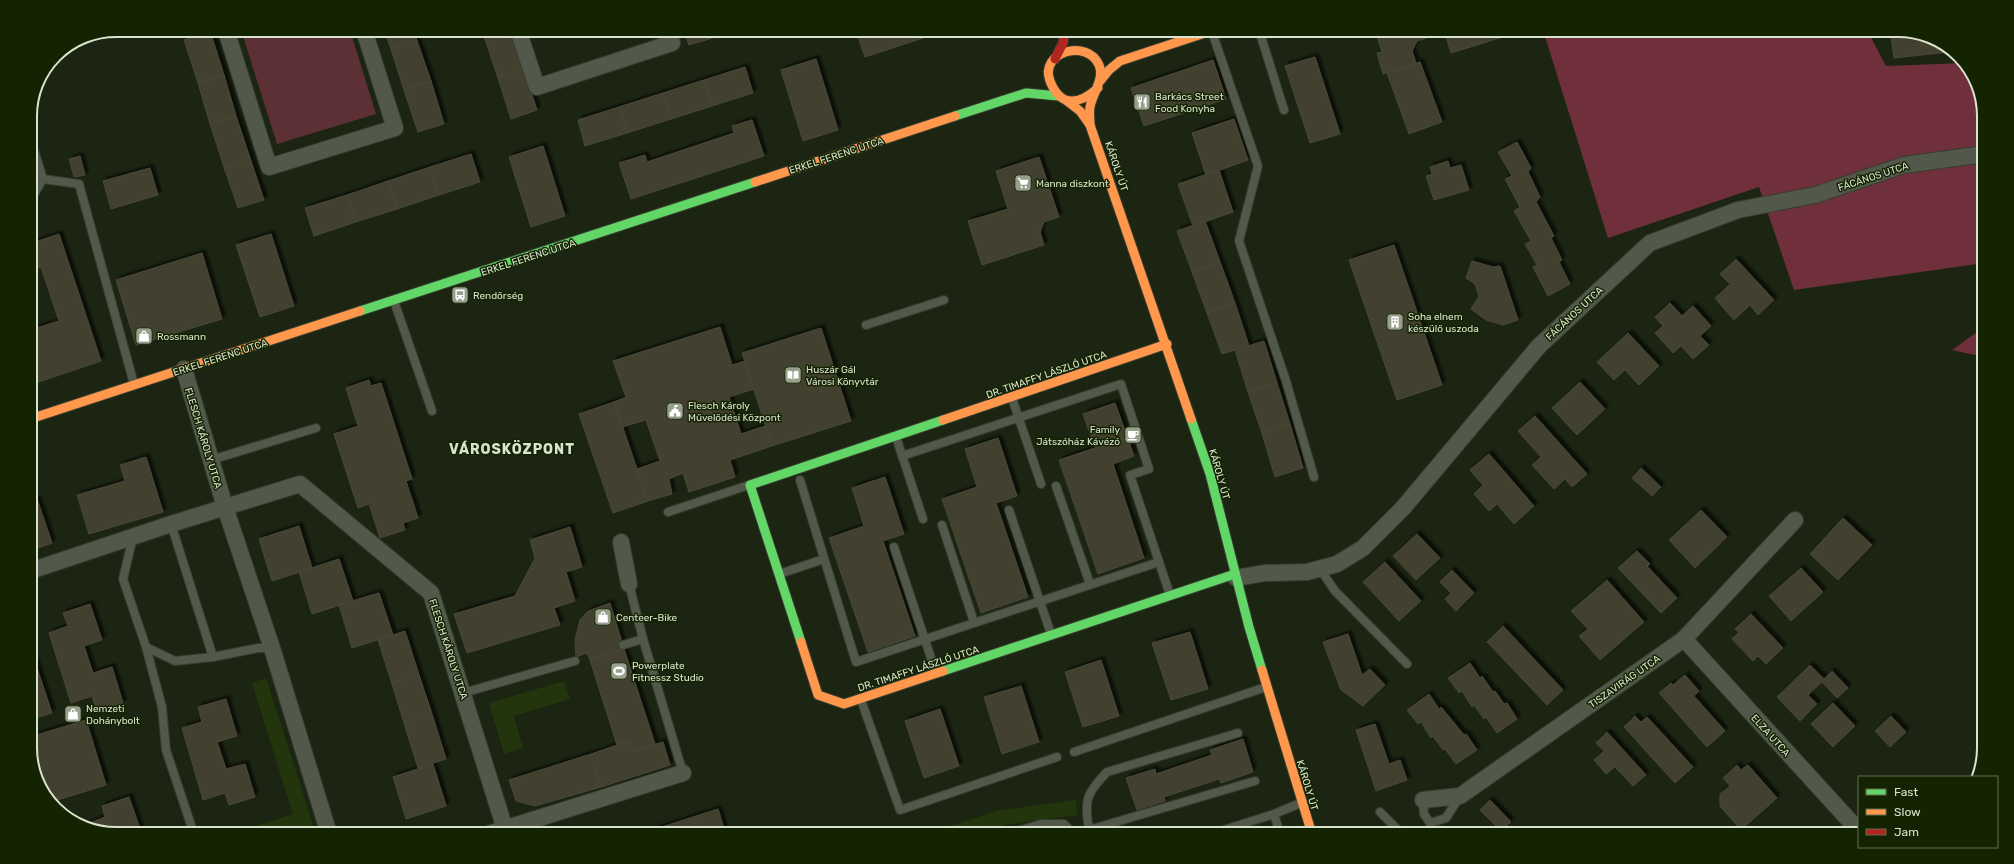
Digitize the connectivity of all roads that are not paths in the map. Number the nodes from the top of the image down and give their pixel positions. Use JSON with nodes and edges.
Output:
{"nodes":[{"id":1,"x":228,"y":37,"type":"edge"},
{"id":2,"x":366,"y":37,"type":"edge"},
{"id":3,"x":520,"y":37,"type":"edge"},
{"id":4,"x":670,"y":37,"type":"edge"},
{"id":5,"x":1064,"y":37,"type":"edge"},
{"id":6,"x":1070,"y":37,"type":"edge"},
{"id":7,"x":1192,"y":37,"type":"edge"},
{"id":8,"x":1215,"y":37,"type":"edge"},
{"id":9,"x":1261,"y":37,"type":"edge"},
{"id":10,"x":1088,"y":54,"type":"junction"},
{"id":11,"x":1120,"y":61,"type":"junction"},
{"id":12,"x":1053,"y":63,"type":"junction"},
{"id":13,"x":1099,"y":84,"type":"junction"},
{"id":14,"x":1026,"y":94,"type":"junction"},
{"id":15,"x":1063,"y":98,"type":"junction"},
{"id":16,"x":1284,"y":110,"type":"dead end"},
{"id":17,"x":1090,"y":124,"type":"junction"},
{"id":18,"x":1977,"y":155,"type":"edge"},
{"id":19,"x":37,"y":160,"type":"edge"},
{"id":20,"x":43,"y":179,"type":"junction"},
{"id":21,"x":37,"y":189,"type":"edge"},
{"id":22,"x":944,"y":300,"type":"dead end"},
{"id":23,"x":394,"y":301,"type":"junction"},
{"id":24,"x":866,"y":325,"type":"dead end"},
{"id":25,"x":1167,"y":344,"type":"junction"},
{"id":26,"x":184,"y":369,"type":"junction"},
{"id":27,"x":134,"y":385,"type":"junction"},
{"id":28,"x":1012,"y":397,"type":"junction"},
{"id":29,"x":432,"y":411,"type":"dead end"},
{"id":30,"x":37,"y":417,"type":"edge"},
{"id":31,"x":1019,"y":418,"type":"junction"},
{"id":32,"x":316,"y":428,"type":"dead end"},
{"id":33,"x":895,"y":436,"type":"junction"},
{"id":34,"x":902,"y":456,"type":"junction"},
{"id":35,"x":211,"y":460,"type":"junction"},
{"id":36,"x":1314,"y":476,"type":"dead end"},
{"id":37,"x":800,"y":480,"type":"dead end"},
{"id":38,"x":1041,"y":484,"type":"dead end"},
{"id":39,"x":750,"y":485,"type":"junction"},
{"id":40,"x":1056,"y":486,"type":"dead end"},
{"id":41,"x":225,"y":507,"type":"junction"},
{"id":42,"x":1009,"y":510,"type":"dead end"},
{"id":43,"x":668,"y":512,"type":"dead end"},
{"id":44,"x":923,"y":519,"type":"dead end"},
{"id":45,"x":1795,"y":520,"type":"dead end"},
{"id":46,"x":172,"y":524,"type":"junction"},
{"id":47,"x":942,"y":525,"type":"dead end"},
{"id":48,"x":133,"y":537,"type":"junction"},
{"id":49,"x":621,"y":542,"type":"dead end"},
{"id":50,"x":894,"y":547,"type":"dead end"},
{"id":51,"x":824,"y":559,"type":"junction"},
{"id":52,"x":1159,"y":562,"type":"junction"},
{"id":53,"x":37,"y":569,"type":"edge"},
{"id":54,"x":1320,"y":569,"type":"junction"},
{"id":55,"x":779,"y":574,"type":"junction"},
{"id":56,"x":1236,"y":576,"type":"junction"},
{"id":57,"x":628,"y":584,"type":"joint"},
{"id":58,"x":1090,"y":584,"type":"junction"},
{"id":59,"x":1170,"y":596,"type":"junction"},
{"id":60,"x":1040,"y":601,"type":"junction"},
{"id":61,"x":974,"y":622,"type":"junction"},
{"id":62,"x":1052,"y":635,"type":"junction"},
{"id":63,"x":643,"y":639,"type":"junction"},
{"id":64,"x":924,"y":639,"type":"junction"},
{"id":65,"x":1684,"y":639,"type":"junction"},
{"id":66,"x":623,"y":645,"type":"dead end"},
{"id":67,"x":146,"y":647,"type":"junction"},
{"id":68,"x":272,"y":648,"type":"junction"},
{"id":69,"x":213,"y":657,"type":"junction"},
{"id":70,"x":575,"y":661,"type":"dead end"},
{"id":71,"x":1407,"y":664,"type":"dead end"},
{"id":72,"x":936,"y":673,"type":"junction"},
{"id":73,"x":1267,"y":686,"type":"junction"},
{"id":74,"x":463,"y":693,"type":"junction"},
{"id":75,"x":860,"y":699,"type":"junction"},
{"id":76,"x":1238,"y":733,"type":"dead end"},
{"id":77,"x":1074,"y":752,"type":"dead end"},
{"id":78,"x":1057,"y":757,"type":"dead end"},
{"id":79,"x":683,"y":773,"type":"joint"},
{"id":80,"x":1254,"y":781,"type":"dead end"},
{"id":81,"x":1460,"y":796,"type":"junction"},
{"id":82,"x":1423,"y":800,"type":"joint"},
{"id":83,"x":1302,"y":802,"type":"junction"},
{"id":84,"x":1380,"y":812,"type":"dead end"},
{"id":85,"x":1274,"y":814,"type":"junction"},
{"id":86,"x":192,"y":827,"type":"edge"},
{"id":87,"x":321,"y":827,"type":"edge"},
{"id":88,"x":504,"y":827,"type":"edge"},
{"id":89,"x":511,"y":827,"type":"edge"},
{"id":90,"x":1031,"y":827,"type":"edge"},
{"id":91,"x":1067,"y":827,"type":"edge"},
{"id":92,"x":1088,"y":827,"type":"edge"},
{"id":93,"x":1099,"y":827,"type":"edge"},
{"id":94,"x":1233,"y":827,"type":"edge"},
{"id":95,"x":1278,"y":827,"type":"edge"},
{"id":96,"x":1310,"y":827,"type":"edge"},
{"id":97,"x":1395,"y":827,"type":"edge"},
{"id":98,"x":1855,"y":827,"type":"edge"}],
"edges":[{"from":1,"to":2,"type":"street"},
{"from":3,"to":4,"type":"street"},
{"from":5,"to":12,"type":"street"},
{"from":6,"to":10,"type":"street"},
{"from":7,"to":11,"type":"street"},
{"from":8,"to":36,"type":"lane"},
{"from":9,"to":16,"type":"lane"},
{"from":10,"to":11,"type":"street"},
{"from":10,"to":12,"type":"street"},
{"from":10,"to":13,"type":"street"},
{"from":11,"to":13,"type":"street"},
{"from":12,"to":14,"type":"street","name":"ERKEL FERENC UTCA"},
{"from":12,"to":15,"type":"street"},
{"from":13,"to":15,"type":"street"},
{"from":13,"to":17,"type":"street","name":"KÁROLY ÚT"},
{"from":14,"to":15,"type":"street","name":"ERKEL FERENC UTCA"},
{"from":14,"to":23,"type":"street","name":"ERKEL FERENC UTCA"},
{"from":15,"to":17,"type":"street","name":"KÁROLY ÚT"},
{"from":17,"to":25,"type":"street","name":"KÁROLY ÚT"},
{"from":18,"to":54,"type":"street","name":"FÁCÁNOS UTCA"},
{"from":19,"to":20,"type":"lane"},
{"from":20,"to":21,"type":"lane"},
{"from":20,"to":27,"type":"lane"},
{"from":22,"to":24,"type":"lane"},
{"from":23,"to":26,"type":"street","name":"ERKEL FERENC UTCA"},
{"from":23,"to":29,"type":"lane"},
{"from":25,"to":28,"type":"street","name":"DR. TIMAFFY LÁSZLÓ UTCA"},
{"from":25,"to":56,"type":"street","name":"KÁROLY ÚT"},
{"from":26,"to":27,"type":"street","name":"ERKEL FERENC UTCA"},
{"from":26,"to":35,"type":"street","name":"FLESCH KÁROLY UTCA"},
{"from":27,"to":30,"type":"street","name":"ERKEL FERENC UTCA"},
{"from":28,"to":31,"type":"lane"},
{"from":28,"to":33,"type":"street","name":"DR. TIMAFFY LÁSZLÓ UTCA"},
{"from":31,"to":34,"type":"lane"},
{"from":31,"to":38,"type":"lane"},
{"from":31,"to":52,"type":"lane"},
{"from":32,"to":35,"type":"lane"},
{"from":33,"to":34,"type":"lane"},
{"from":33,"to":39,"type":"street","name":"DR. TIMAFFY LÁSZLÓ UTCA"},
{"from":34,"to":44,"type":"lane"},
{"from":35,"to":41,"type":"street","name":"FLESCH KÁROLY UTCA"},
{"from":37,"to":51,"type":"lane"},
{"from":39,"to":43,"type":"lane","name":"DR. TIMAFFY LÁSZLÓ UTCA"},
{"from":39,"to":55,"type":"street","name":"DR. TIMAFFY LÁSZLÓ UTCA"},
{"from":40,"to":58,"type":"lane"},
{"from":41,"to":46,"type":"street"},
{"from":41,"to":68,"type":"street","name":"FLESCH KÁROLY UTCA"},
{"from":41,"to":74,"type":"street","name":"FLESCH KÁROLY UTCA"},
{"from":42,"to":60,"type":"lane"},
{"from":45,"to":65,"type":"street","name":"TISZAVIRÁG UTCA"},
{"from":46,"to":48,"type":"street"},
{"from":46,"to":69,"type":"lane"},
{"from":47,"to":61,"type":"lane"},
{"from":48,"to":53,"type":"street"},
{"from":48,"to":67,"type":"lane"},
{"from":49,"to":57,"type":"street"},
{"from":50,"to":64,"type":"lane"},
{"from":51,"to":55,"type":"lane"},
{"from":51,"to":64,"type":"lane"},
{"from":52,"to":58,"type":"lane"},
{"from":52,"to":59,"type":"lane"},
{"from":54,"to":56,"type":"street","name":"FÁCÁNOS UTCA"},
{"from":54,"to":71,"type":"lane"},
{"from":55,"to":75,"type":"street","name":"DR. TIMAFFY LÁSZLÓ UTCA"},
{"from":56,"to":59,"type":"street","name":"DR. TIMAFFY LÁSZLÓ UTCA"},
{"from":56,"to":73,"type":"street","name":"KÁROLY ÚT"},
{"from":57,"to":63,"type":"lane"},
{"from":58,"to":60,"type":"lane"},
{"from":59,"to":62,"type":"street","name":"DR. TIMAFFY LÁSZLÓ UTCA"},
{"from":60,"to":61,"type":"lane"},
{"from":60,"to":62,"type":"lane"},
{"from":61,"to":64,"type":"lane"},
{"from":62,"to":72,"type":"street","name":"DR. TIMAFFY LÁSZLÓ UTCA"},
{"from":63,"to":66,"type":"lane"},
{"from":63,"to":79,"type":"lane"},
{"from":64,"to":72,"type":"lane"},
{"from":65,"to":81,"type":"street","name":"TISZAVIRÁG UTCA"},
{"from":65,"to":98,"type":"street","name":"ELZA UTCA"},
{"from":67,"to":69,"type":"lane"},
{"from":67,"to":86,"type":"lane"},
{"from":68,"to":69,"type":"lane"},
{"from":68,"to":87,"type":"street","name":"FLESCH KÁROLY UTCA"},
{"from":70,"to":74,"type":"lane"},
{"from":72,"to":75,"type":"street","name":"DR. TIMAFFY LÁSZLÓ UTCA"},
{"from":73,"to":77,"type":"lane"},
{"from":73,"to":83,"type":"street","name":"KÁROLY ÚT"},
{"from":74,"to":88,"type":"street","name":"FLESCH KÁROLY UTCA"},
{"from":75,"to":78,"type":"lane"},
{"from":76,"to":92,"type":"lane"},
{"from":79,"to":89,"type":"street"},
{"from":80,"to":93,"type":"lane"},
{"from":81,"to":82,"type":"street","name":"TISZAVIRÁG UTCA"},
{"from":81,"to":82,"type":"lane"},
{"from":83,"to":85,"type":"lane"},
{"from":83,"to":96,"type":"street","name":"KÁROLY ÚT"},
{"from":84,"to":97,"type":"lane"},
{"from":85,"to":94,"type":"lane"},
{"from":85,"to":95,"type":"lane"},
{"from":90,"to":91,"type":"lane"}]}
